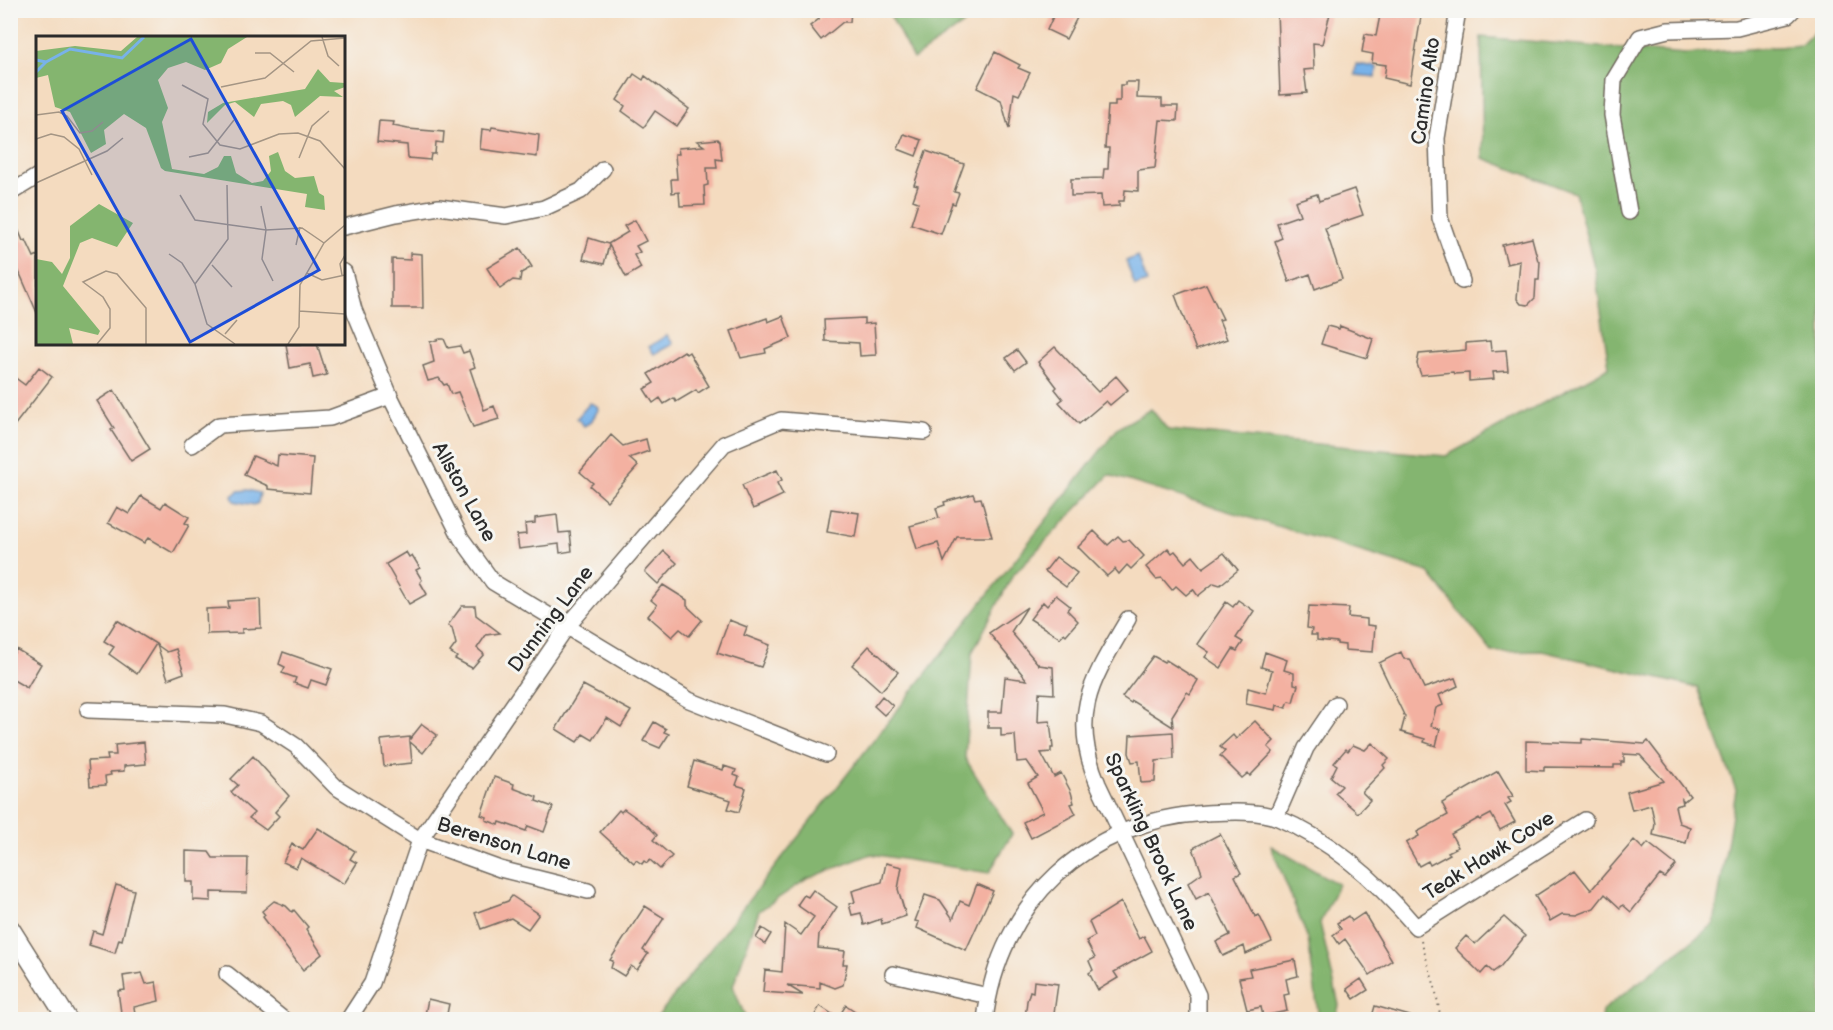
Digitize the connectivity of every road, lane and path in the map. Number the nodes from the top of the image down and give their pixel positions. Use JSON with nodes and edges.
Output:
{"nodes":[{"id":1,"x":1458,"y":10,"type":"edge"},
{"id":2,"x":1793,"y":10,"type":"edge"},
{"id":3,"x":603,"y":169,"type":"dead end"},
{"id":4,"x":36,"y":177,"type":"edge"},
{"id":5,"x":10,"y":193,"type":"edge"},
{"id":6,"x":1629,"y":212,"type":"dead end"},
{"id":7,"x":345,"y":227,"type":"edge"},
{"id":8,"x":345,"y":276,"type":"edge"},
{"id":9,"x":1462,"y":281,"type":"dead end"},
{"id":10,"x":390,"y":396,"type":"junction"},
{"id":11,"x":924,"y":432,"type":"dead end"},
{"id":12,"x":192,"y":445,"type":"dead end"},
{"id":13,"x":1128,"y":619,"type":"dead end"},
{"id":14,"x":566,"y":628,"type":"junction"},
{"id":15,"x":1336,"y":704,"type":"dead end"},
{"id":16,"x":88,"y":710,"type":"dead end"},
{"id":17,"x":826,"y":754,"type":"dead end"},
{"id":18,"x":1276,"y":818,"type":"junction"},
{"id":19,"x":1585,"y":820,"type":"dead end"},
{"id":20,"x":1122,"y":830,"type":"junction"},
{"id":21,"x":420,"y":840,"type":"junction"},
{"id":22,"x":588,"y":891,"type":"dead end"},
{"id":23,"x":1416,"y":927,"type":"junction"},
{"id":24,"x":10,"y":928,"type":"edge"},
{"id":25,"x":16,"y":950,"type":"edge"},
{"id":26,"x":227,"y":974,"type":"dead end"},
{"id":27,"x":893,"y":974,"type":"dead end"},
{"id":28,"x":988,"y":996,"type":"junction"},
{"id":29,"x":1198,"y":1016,"type":"dead end"},
{"id":30,"x":68,"y":1020,"type":"edge"},
{"id":31,"x":284,"y":1020,"type":"edge"},
{"id":32,"x":348,"y":1020,"type":"edge"},
{"id":33,"x":985,"y":1020,"type":"edge"},
{"id":34,"x":1441,"y":1020,"type":"edge"}],
"edges":[{"from":1,"to":9,"type":"street","name":"Camino Alto"},
{"from":2,"to":6,"type":"street"},
{"from":3,"to":7,"type":"street"},
{"from":4,"to":5,"type":"street"},
{"from":8,"to":10,"type":"street","name":"Allston Lane"},
{"from":10,"to":12,"type":"street"},
{"from":10,"to":14,"type":"street","name":"Allston Lane"},
{"from":11,"to":14,"type":"street","name":"Dunning Lane"},
{"from":13,"to":20,"type":"street","name":"Sparkling Brook Lane"},
{"from":14,"to":17,"type":"street","name":"Allston Lane"},
{"from":14,"to":21,"type":"street","name":"Dunning Lane"},
{"from":15,"to":18,"type":"street"},
{"from":16,"to":21,"type":"street","name":"Berenson Lane"},
{"from":18,"to":20,"type":"street"},
{"from":18,"to":23,"type":"street"},
{"from":19,"to":23,"type":"street","name":"Teak Hawk Cove"},
{"from":20,"to":28,"type":"street"},
{"from":20,"to":29,"type":"street","name":"Sparkling Brook Lane"},
{"from":21,"to":22,"type":"street","name":"Berenson Lane"},
{"from":21,"to":32,"type":"street","name":"Dunning Lane"},
{"from":23,"to":34,"type":"path"},
{"from":24,"to":25,"type":"street"},
{"from":25,"to":30,"type":"street"},
{"from":26,"to":31,"type":"street"},
{"from":27,"to":28,"type":"street"},
{"from":28,"to":33,"type":"street"}]}
